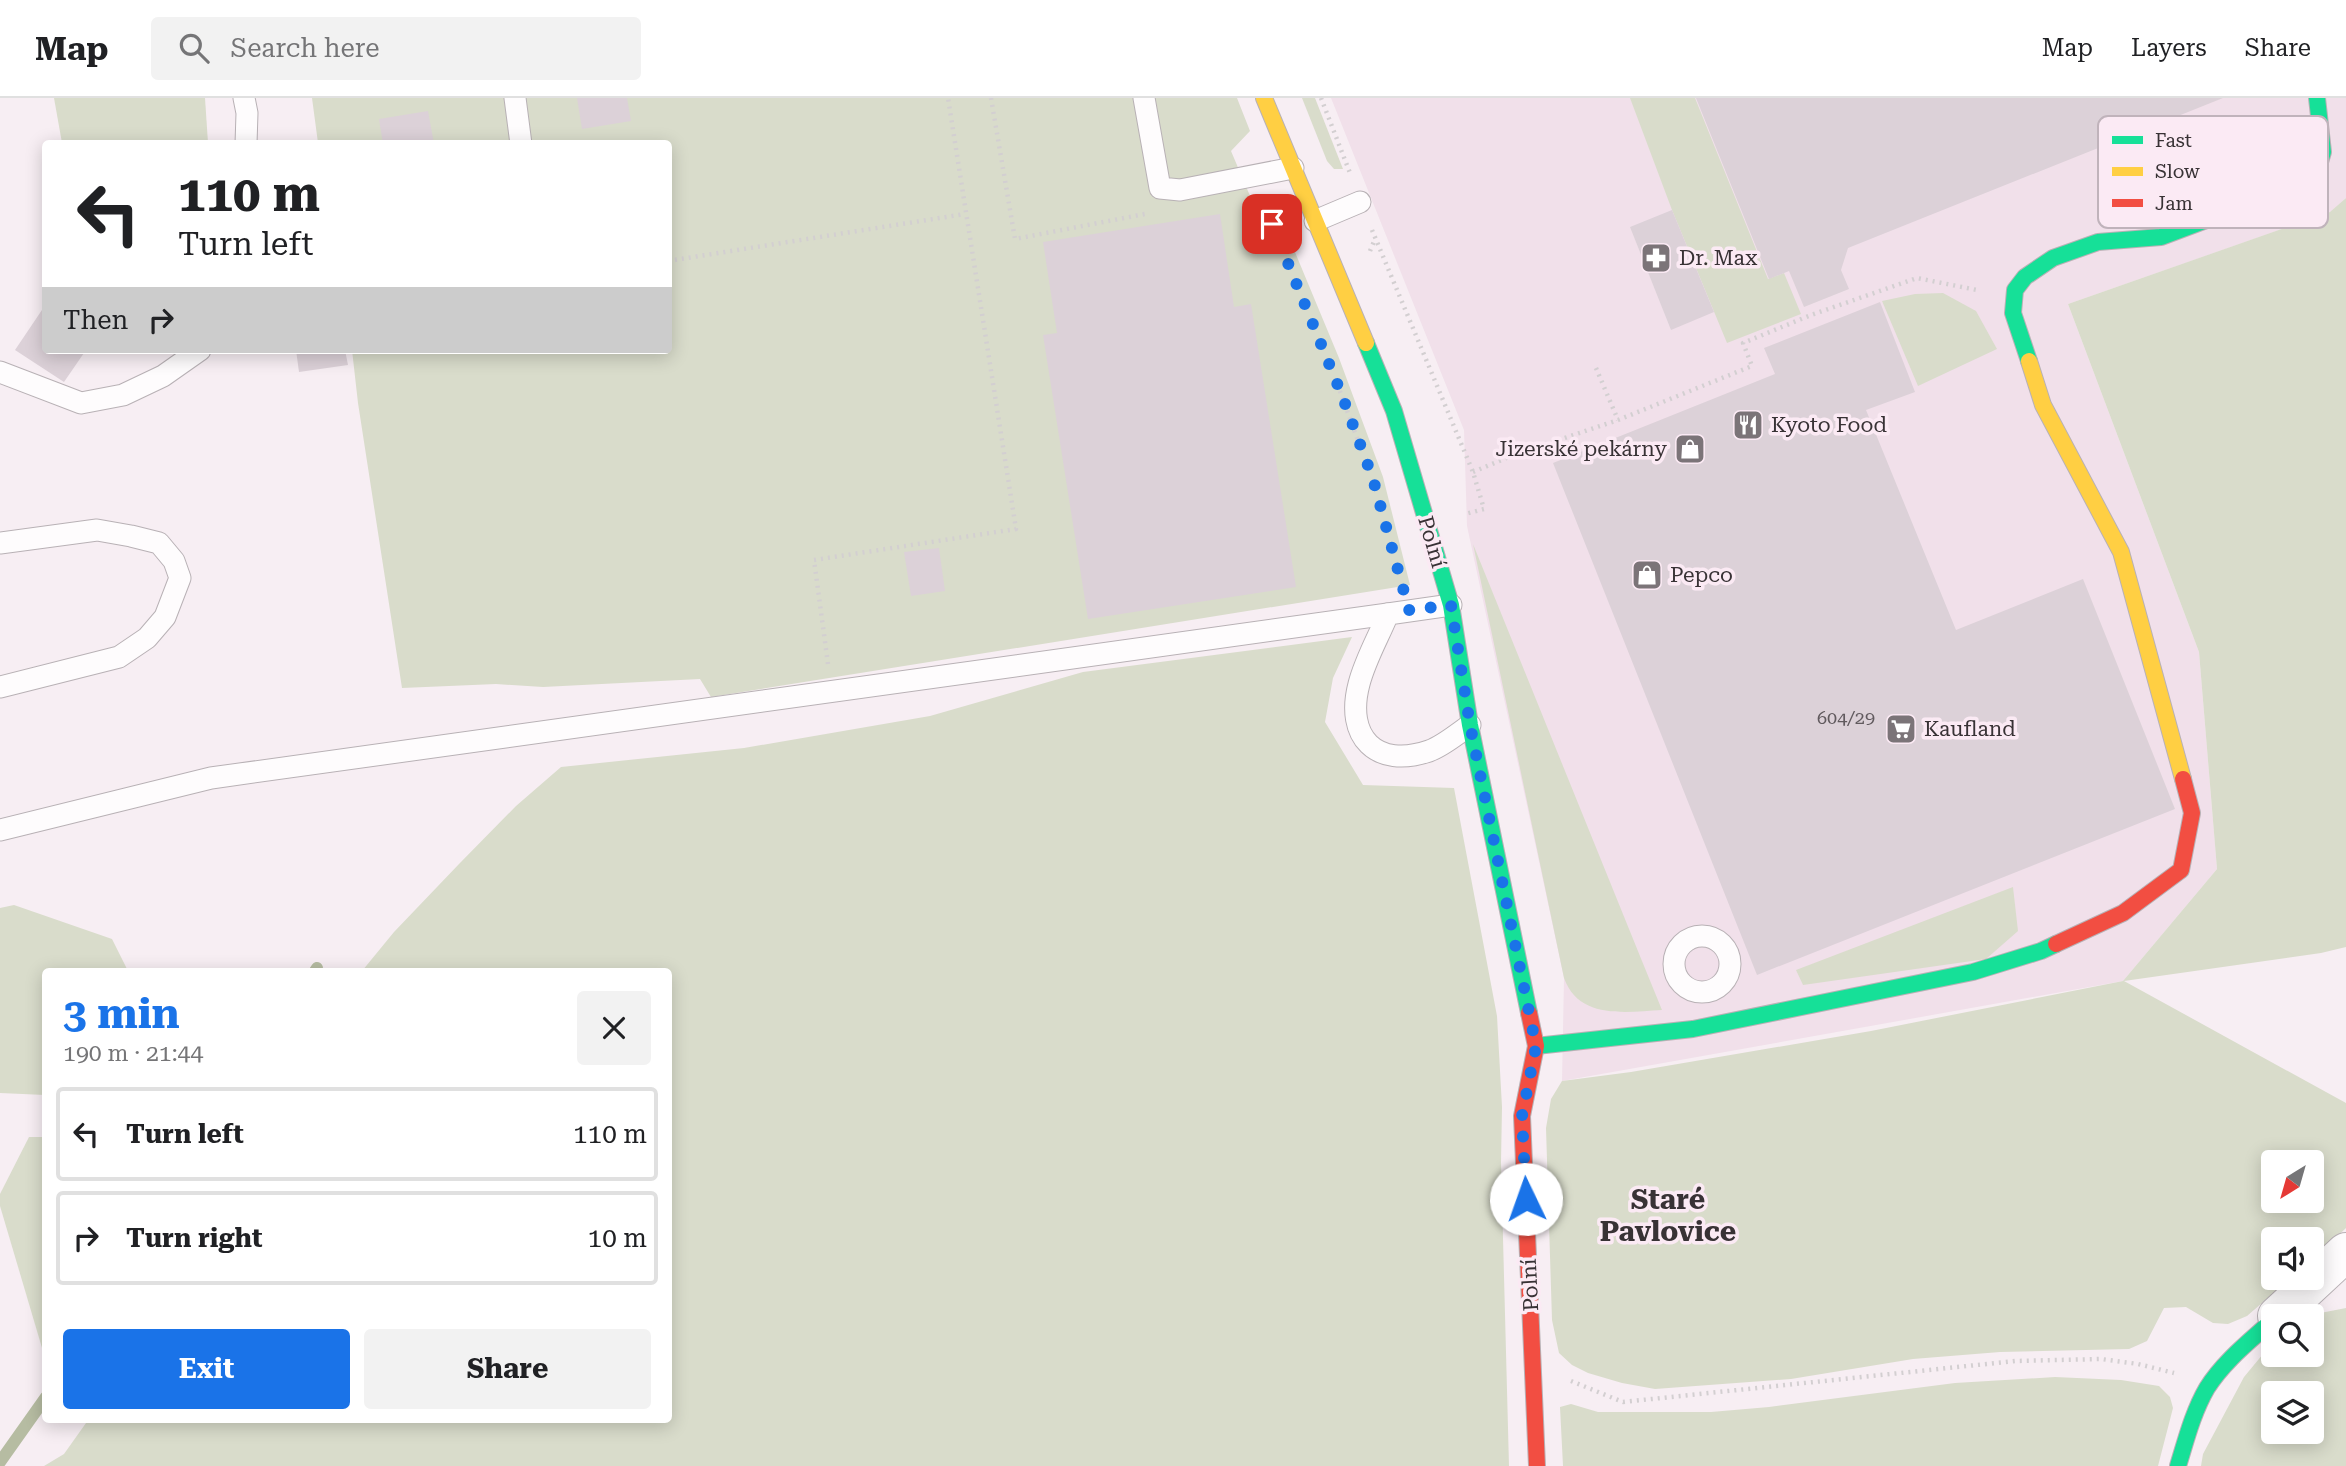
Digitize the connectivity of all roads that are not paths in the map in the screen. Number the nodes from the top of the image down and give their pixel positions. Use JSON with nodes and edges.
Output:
{"nodes":[{"id":1,"x":244,"y":98,"type":"edge"},
{"id":2,"x":515,"y":98,"type":"edge"},
{"id":3,"x":1144,"y":98,"type":"edge"},
{"id":4,"x":1264,"y":98,"type":"edge"},
{"id":5,"x":2316,"y":98,"type":"edge"},
{"id":6,"x":2318,"y":116,"type":"edge"},
{"id":7,"x":246,"y":140,"type":"edge"},
{"id":8,"x":520,"y":140,"type":"edge"},
{"id":9,"x":1293,"y":168,"type":"junction"},
{"id":10,"x":1360,"y":202,"type":"road end"},
{"id":11,"x":1315,"y":221,"type":"junction"},
{"id":12,"x":2185,"y":228,"type":"edge"},
{"id":13,"x":194,"y":354,"type":"edge"},
{"id":14,"x":0,"y":372,"type":"edge"},
{"id":15,"x":0,"y":543,"type":"edge"},
{"id":16,"x":1451,"y":605,"type":"junction"},
{"id":17,"x":1388,"y":614,"type":"junction"},
{"id":18,"x":0,"y":687,"type":"edge"},
{"id":19,"x":1470,"y":725,"type":"junction"},
{"id":20,"x":0,"y":830,"type":"edge"},
{"id":21,"x":1536,"y":1046,"type":"junction"},
{"id":22,"x":2346,"y":1252,"type":"edge"},
{"id":23,"x":2290,"y":1304,"type":"edge"},
{"id":24,"x":2261,"y":1332,"type":"edge"},
{"id":25,"x":1537,"y":1466,"type":"edge"},
{"id":26,"x":2178,"y":1466,"type":"edge"}],
"edges":[{"from":1,"to":7,"type":"lane"},
{"from":2,"to":8,"type":"lane"},
{"from":3,"to":9,"type":"lane"},
{"from":4,"to":9,"type":"street","name":"Polní"},
{"from":5,"to":6,"type":"street"},
{"from":9,"to":11,"type":"street","name":"Polní"},
{"from":10,"to":11,"type":"lane"},
{"from":11,"to":16,"type":"street","name":"Polní"},
{"from":12,"to":21,"type":"street"},
{"from":13,"to":14,"type":"lane"},
{"from":15,"to":18,"type":"lane"},
{"from":16,"to":17,"type":"lane"},
{"from":16,"to":19,"type":"street","name":"Polní"},
{"from":17,"to":19,"type":"lane"},
{"from":17,"to":20,"type":"lane"},
{"from":19,"to":21,"type":"street","name":"Polní"},
{"from":21,"to":25,"type":"street","name":"Polní"},
{"from":22,"to":23,"type":"street"},
{"from":24,"to":26,"type":"street"}]}
